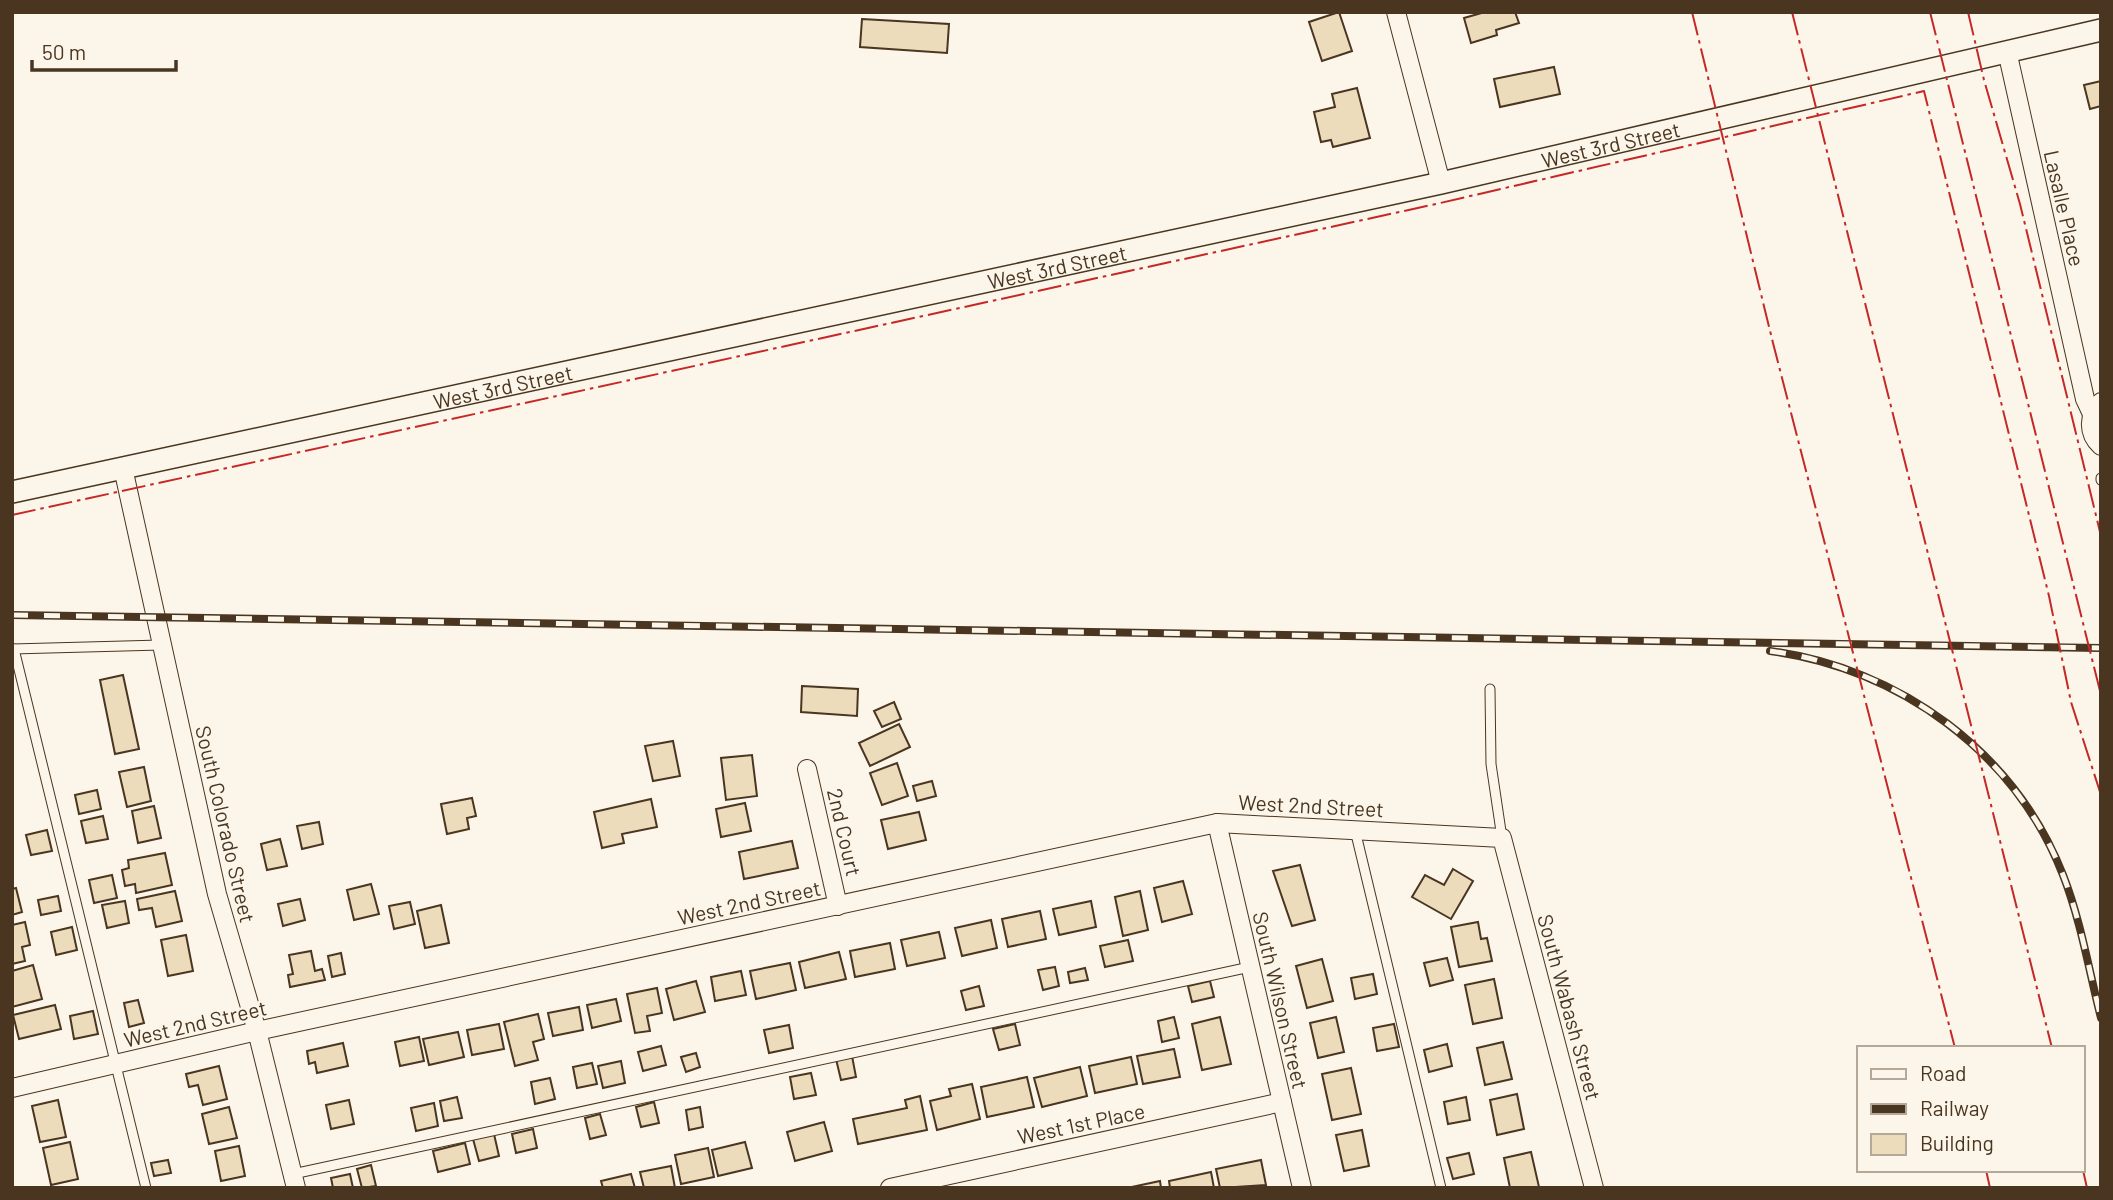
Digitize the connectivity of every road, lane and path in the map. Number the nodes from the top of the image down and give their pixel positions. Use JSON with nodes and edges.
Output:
{"nodes":[{"id":1,"x":1396,"y":12,"type":"edge"},
{"id":2,"x":2101,"y":30,"type":"edge"},
{"id":3,"x":2007,"y":51,"type":"junction"},
{"id":4,"x":1441,"y":183,"type":"junction"},
{"id":5,"x":2097,"y":408,"type":"edge"},
{"id":6,"x":2101,"y":446,"type":"edge"},
{"id":7,"x":123,"y":468,"type":"junction"},
{"id":8,"x":12,"y":492,"type":"edge"},
{"id":9,"x":161,"y":645,"type":"junction"},
{"id":10,"x":13,"y":649,"type":"edge"},
{"id":11,"x":1490,"y":689,"type":"dead end"},
{"id":12,"x":807,"y":769,"type":"dead end"},
{"id":13,"x":1217,"y":823,"type":"junction"},
{"id":14,"x":1355,"y":830,"type":"junction"},
{"id":15,"x":1502,"y":838,"type":"junction"},
{"id":16,"x":838,"y":906,"type":"junction"},
{"id":17,"x":1250,"y":967,"type":"junction"},
{"id":18,"x":257,"y":1031,"type":"junction"},
{"id":19,"x":116,"y":1065,"type":"junction"},
{"id":20,"x":12,"y":1088,"type":"edge"},
{"id":21,"x":1282,"y":1102,"type":"junction"},
{"id":22,"x":294,"y":1181,"type":"edge"},
{"id":23,"x":146,"y":1188,"type":"edge"},
{"id":24,"x":890,"y":1188,"type":"edge"},
{"id":25,"x":1302,"y":1188,"type":"edge"},
{"id":26,"x":1441,"y":1188,"type":"edge"},
{"id":27,"x":1594,"y":1188,"type":"edge"}],
"edges":[{"from":1,"to":4,"type":"street"},
{"from":2,"to":3,"type":"street","name":"West 3rd Street"},
{"from":3,"to":4,"type":"street","name":"West 3rd Street"},
{"from":3,"to":5,"type":"street","name":"Lasalle Place"},
{"from":4,"to":7,"type":"street","name":"West 3rd Street"},
{"from":5,"to":6,"type":"street","name":"Lasalle Place"},
{"from":7,"to":8,"type":"street","name":"West 3rd Street"},
{"from":7,"to":9,"type":"street","name":"South Colorado Street"},
{"from":9,"to":10,"type":"lane"},
{"from":9,"to":18,"type":"street","name":"South Colorado Street"},
{"from":10,"to":19,"type":"lane"},
{"from":11,"to":15,"type":"lane"},
{"from":12,"to":16,"type":"street","name":"2nd Court"},
{"from":13,"to":14,"type":"street","name":"West 2nd Street"},
{"from":13,"to":16,"type":"street","name":"West 2nd Street"},
{"from":13,"to":17,"type":"street","name":"South Wilson Street"},
{"from":14,"to":15,"type":"street","name":"West 2nd Street"},
{"from":14,"to":26,"type":"lane"},
{"from":15,"to":27,"type":"street","name":"South Wabash Street"},
{"from":16,"to":18,"type":"street","name":"West 2nd Street"},
{"from":17,"to":21,"type":"street","name":"South Wilson Street"},
{"from":17,"to":22,"type":"lane"},
{"from":18,"to":19,"type":"street","name":"West 2nd Street"},
{"from":18,"to":22,"type":"street","name":"South Colorado Street"},
{"from":19,"to":20,"type":"street","name":"West 2nd Street"},
{"from":19,"to":23,"type":"lane"},
{"from":21,"to":24,"type":"street","name":"West 1st Place"},
{"from":21,"to":25,"type":"street","name":"South Wilson Street"}]}
